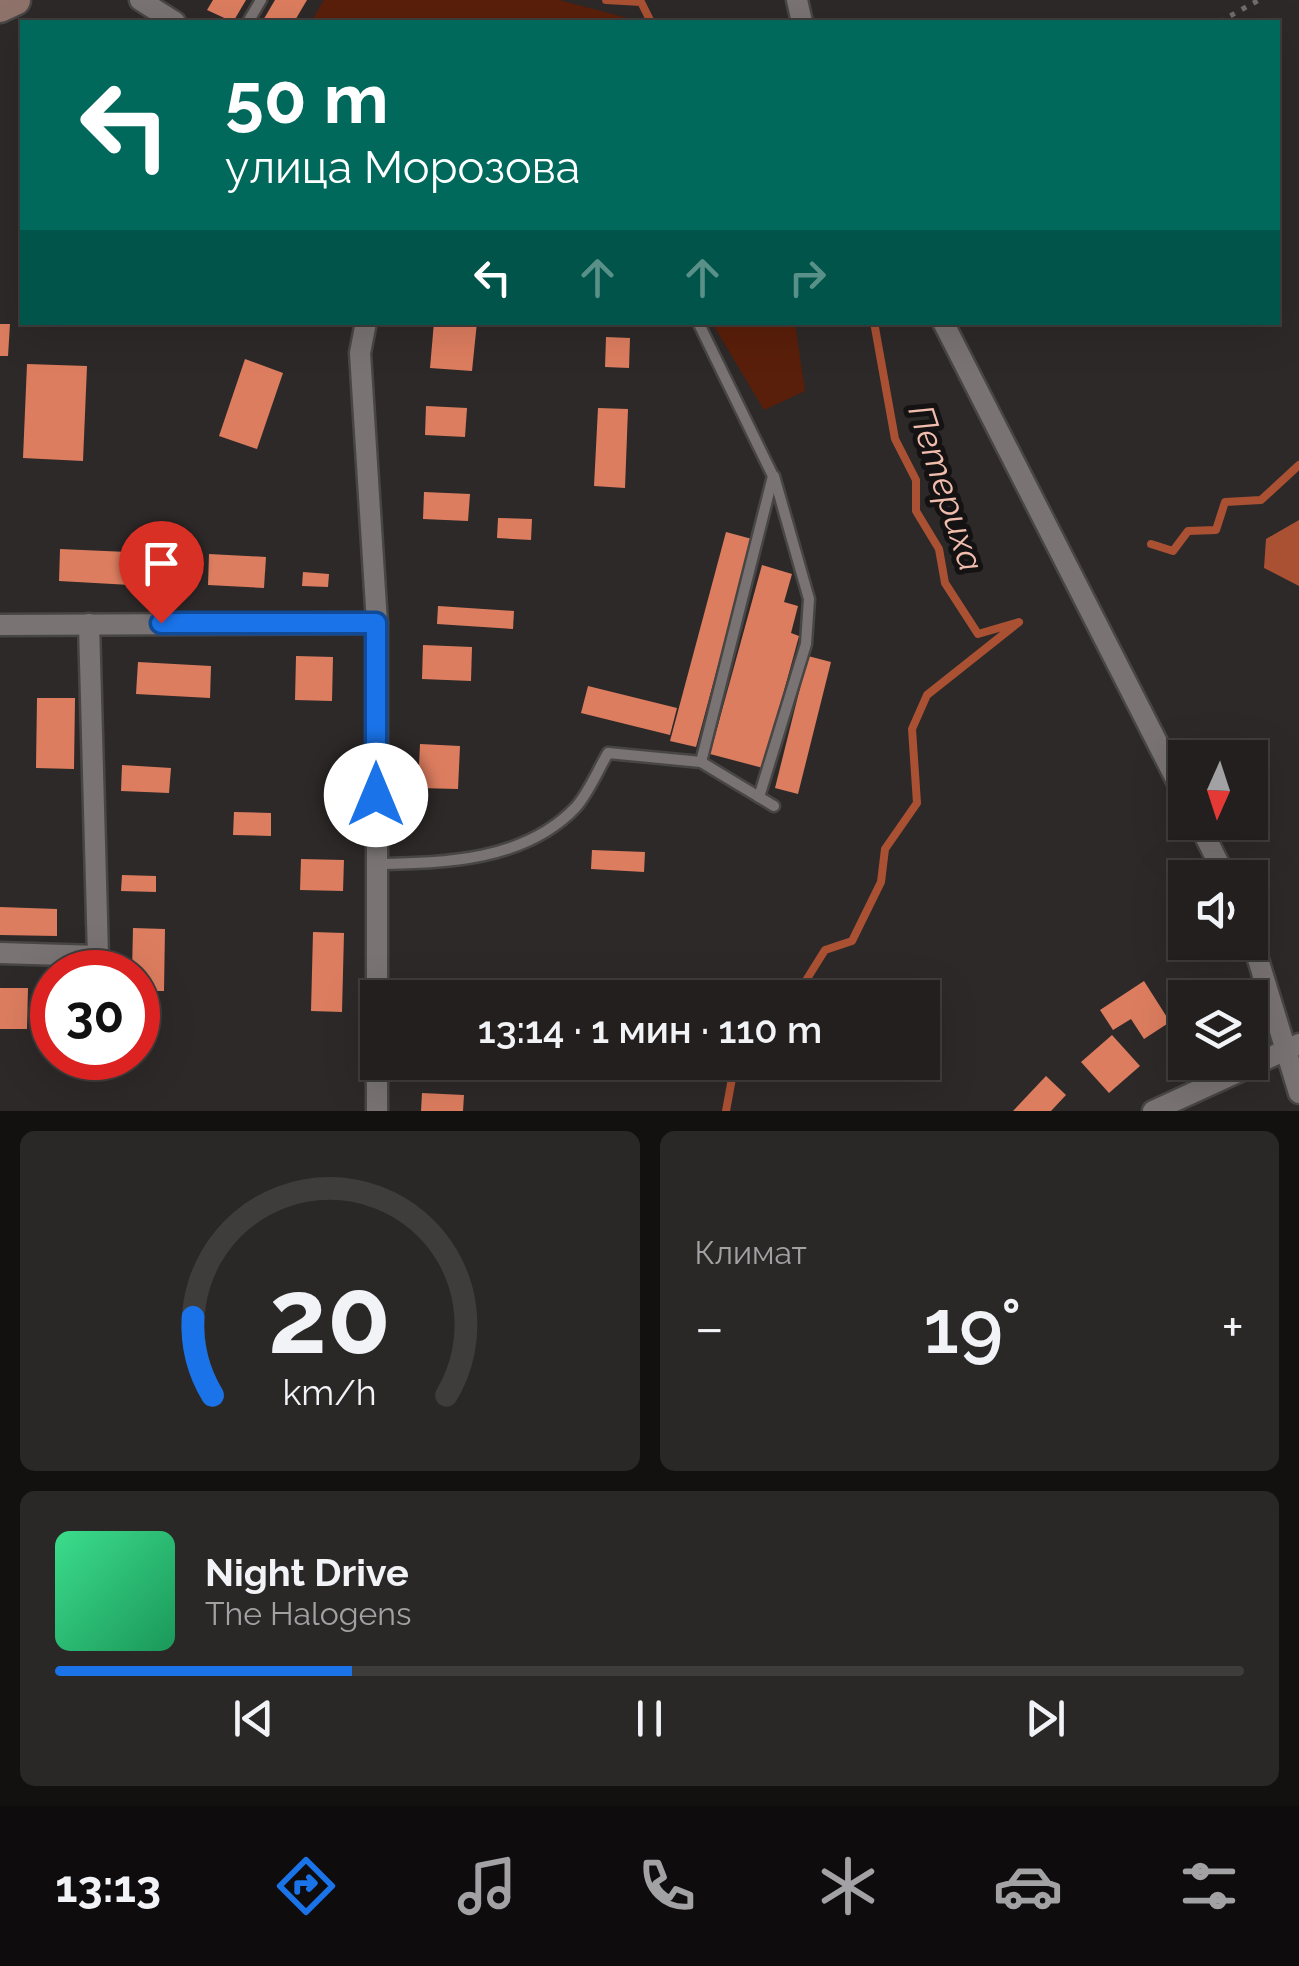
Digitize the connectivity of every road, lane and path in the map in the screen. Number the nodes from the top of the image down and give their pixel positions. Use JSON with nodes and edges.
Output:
{"nodes":[{"id":1,"x":13,"y":0,"type":"edge"},
{"id":2,"x":140,"y":0,"type":"edge"},
{"id":3,"x":1259,"y":0,"type":"edge"},
{"id":4,"x":0,"y":7,"type":"edge"},
{"id":5,"x":172,"y":20,"type":"edge"},
{"id":6,"x":1223,"y":20,"type":"edge"},
{"id":7,"x":365,"y":325,"type":"edge"},
{"id":8,"x":699,"y":325,"type":"edge"},
{"id":9,"x":946,"y":325,"type":"edge"},
{"id":10,"x":773,"y":476,"type":"junction"},
{"id":11,"x":376,"y":623,"type":"junction"},
{"id":12,"x":89,"y":624,"type":"junction"},
{"id":13,"x":0,"y":625,"type":"edge"},
{"id":14,"x":700,"y":762,"type":"junction"},
{"id":15,"x":1168,"y":763,"type":"edge"},
{"id":16,"x":759,"y":797,"type":"junction"},
{"id":17,"x":774,"y":806,"type":"dead end"},
{"id":18,"x":376,"y":864,"type":"junction"},
{"id":19,"x":0,"y":953,"type":"edge"},
{"id":20,"x":1260,"y":960,"type":"edge"},
{"id":21,"x":1293,"y":1046,"type":"edge"},
{"id":22,"x":1299,"y":1093,"type":"edge"},
{"id":23,"x":376,"y":1111,"type":"edge"},
{"id":24,"x":1153,"y":1111,"type":"edge"}],
"edges":[{"from":1,"to":4,"type":"street"},
{"from":2,"to":5,"type":"street"},
{"from":3,"to":6,"type":"path"},
{"from":7,"to":11,"type":"street"},
{"from":8,"to":10,"type":"lane"},
{"from":9,"to":15,"type":"street"},
{"from":10,"to":14,"type":"lane"},
{"from":10,"to":16,"type":"lane"},
{"from":11,"to":12,"type":"street"},
{"from":11,"to":18,"type":"street"},
{"from":12,"to":13,"type":"street"},
{"from":12,"to":19,"type":"street"},
{"from":14,"to":16,"type":"lane"},
{"from":14,"to":18,"type":"lane"},
{"from":16,"to":17,"type":"lane"},
{"from":18,"to":23,"type":"street"},
{"from":20,"to":21,"type":"street"},
{"from":21,"to":22,"type":"street"},
{"from":21,"to":24,"type":"street"}]}
